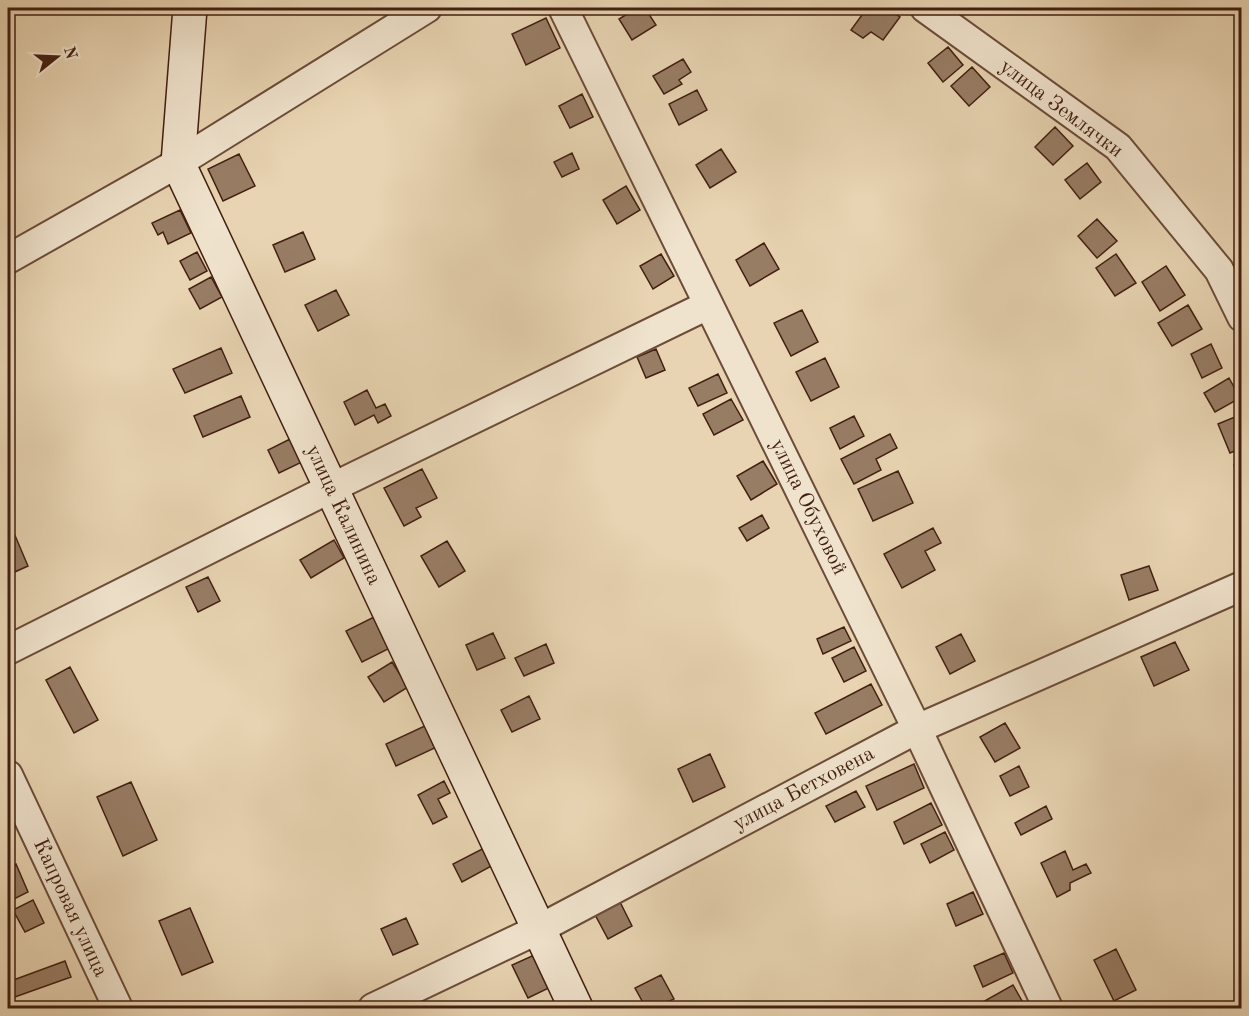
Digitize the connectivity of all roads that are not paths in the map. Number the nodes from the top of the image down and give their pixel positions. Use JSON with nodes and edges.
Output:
{"nodes":[{"id":1,"x":190,"y":8,"type":"edge"},
{"id":2,"x":427,"y":8,"type":"edge"},
{"id":3,"x":563,"y":8,"type":"edge"},
{"id":4,"x":925,"y":8,"type":"edge"},
{"id":5,"x":177,"y":163,"type":"junction"},
{"id":6,"x":8,"y":259,"type":"edge"},
{"id":7,"x":708,"y":305,"type":"junction"},
{"id":8,"x":1242,"y":317,"type":"edge"},
{"id":9,"x":331,"y":488,"type":"junction"},
{"id":10,"x":1242,"y":585,"type":"edge"},
{"id":11,"x":8,"y":650,"type":"edge"},
{"id":12,"x":916,"y":729,"type":"junction"},
{"id":13,"x":8,"y":775,"type":"edge"},
{"id":14,"x":539,"y":929,"type":"junction"},
{"id":15,"x":118,"y":1008,"type":"edge"},
{"id":16,"x":373,"y":1008,"type":"edge"},
{"id":17,"x":576,"y":1008,"type":"edge"},
{"id":18,"x":1048,"y":1008,"type":"edge"}],
"edges":[{"from":1,"to":5,"type":"street"},
{"from":2,"to":5,"type":"street"},
{"from":3,"to":7,"type":"street","name":"улица Обуховой"},
{"from":4,"to":8,"type":"street","name":"улица Землячки"},
{"from":5,"to":6,"type":"street"},
{"from":5,"to":9,"type":"street","name":"улица Калинина"},
{"from":7,"to":9,"type":"street"},
{"from":7,"to":12,"type":"street","name":"улица Обуховой"},
{"from":9,"to":11,"type":"street"},
{"from":9,"to":14,"type":"street","name":"улица Калинина"},
{"from":10,"to":12,"type":"street","name":"улица Бетховена"},
{"from":12,"to":14,"type":"street","name":"улица Бетховена"},
{"from":12,"to":18,"type":"street","name":"улица Обуховой"},
{"from":13,"to":15,"type":"street","name":"Капровая улица"},
{"from":14,"to":16,"type":"street","name":"улица Бетховена"},
{"from":14,"to":17,"type":"street","name":"улица Калинина"}]}
